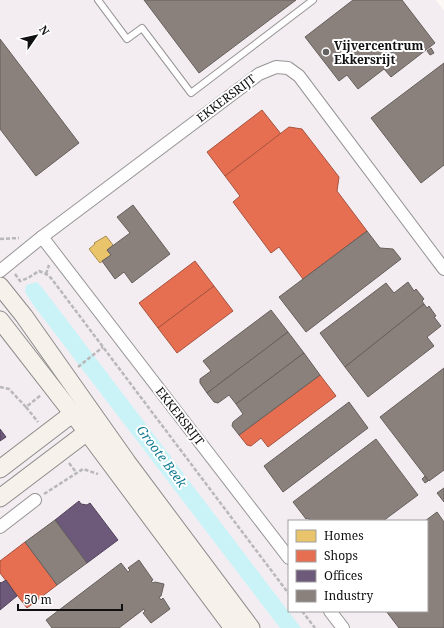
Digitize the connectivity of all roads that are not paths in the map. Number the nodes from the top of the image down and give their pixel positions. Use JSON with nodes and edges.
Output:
{"nodes":[{"id":1,"x":98,"y":0,"type":"edge"},
{"id":2,"x":313,"y":0,"type":"edge"},
{"id":3,"x":42,"y":237,"type":"junction"},
{"id":4,"x":4,"y":268,"type":"edge"},
{"id":5,"x":444,"y":269,"type":"edge"},
{"id":6,"x":0,"y":286,"type":"edge"},
{"id":7,"x":0,"y":320,"type":"edge"},
{"id":8,"x":72,"y":414,"type":"junction"},
{"id":9,"x":94,"y":415,"type":"junction"},
{"id":10,"x":87,"y":432,"type":"junction"},
{"id":11,"x":0,"y":469,"type":"edge"},
{"id":12,"x":0,"y":498,"type":"edge"},
{"id":13,"x":35,"y":500,"type":"road end"},
{"id":14,"x":0,"y":527,"type":"edge"},
{"id":15,"x":288,"y":557,"type":"edge"},
{"id":16,"x":331,"y":612,"type":"edge"},
{"id":17,"x":233,"y":628,"type":"edge"},
{"id":18,"x":251,"y":628,"type":"edge"},
{"id":19,"x":343,"y":628,"type":"edge"}],
"edges":[{"from":1,"to":2,"type":"lane"},
{"from":3,"to":4,"type":"street","name":"EKKERSRIJT"},
{"from":3,"to":5,"type":"street","name":"EKKERSRIJT"},
{"from":3,"to":15,"type":"street","name":"EKKERSRIJT"},
{"from":6,"to":9,"type":"main road"},
{"from":7,"to":8,"type":"main road"},
{"from":8,"to":9,"type":"main road"},
{"from":8,"to":10,"type":"main road"},
{"from":8,"to":11,"type":"main road"},
{"from":9,"to":10,"type":"main road"},
{"from":9,"to":18,"type":"main road"},
{"from":10,"to":12,"type":"main road"},
{"from":10,"to":17,"type":"main road"},
{"from":13,"to":14,"type":"street"},
{"from":16,"to":19,"type":"street"}]}
